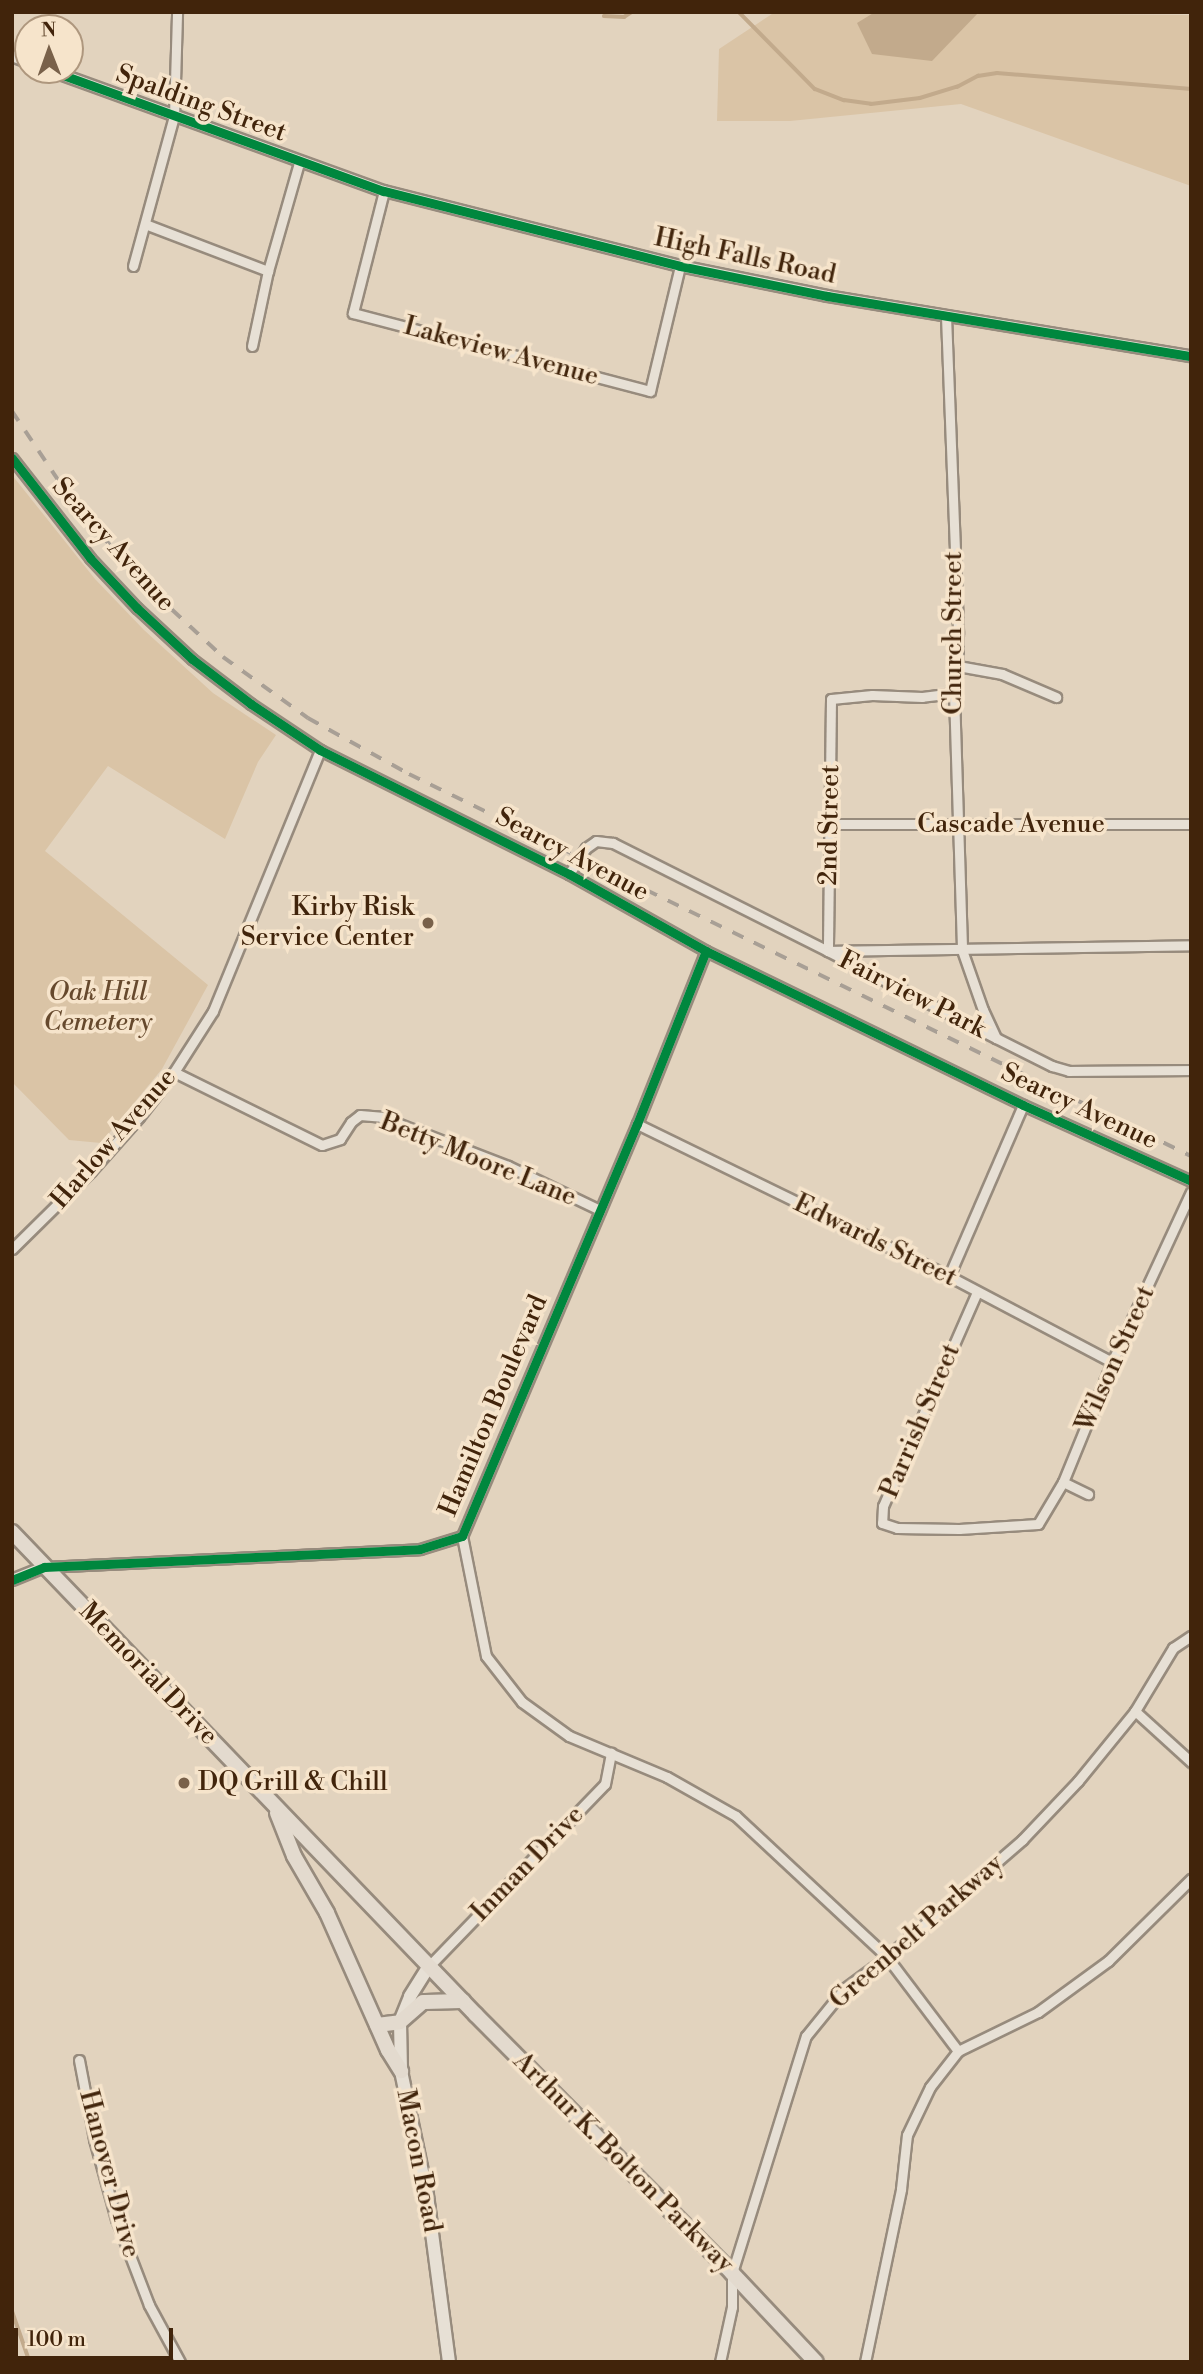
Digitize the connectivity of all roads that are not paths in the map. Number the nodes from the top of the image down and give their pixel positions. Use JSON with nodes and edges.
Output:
{"nodes":[{"id":1,"x":177,"y":12,"type":"edge"},
{"id":2,"x":84,"y":83,"type":"edge"},
{"id":3,"x":174,"y":116,"type":"junction"},
{"id":4,"x":299,"y":163,"type":"junction"},
{"id":5,"x":384,"y":191,"type":"junction"},
{"id":6,"x":145,"y":224,"type":"junction"},
{"id":7,"x":133,"y":266,"type":"dead end"},
{"id":8,"x":680,"y":266,"type":"junction"},
{"id":9,"x":268,"y":271,"type":"junction"},
{"id":10,"x":946,"y":316,"type":"junction"},
{"id":11,"x":252,"y":346,"type":"dead end"},
{"id":12,"x":1191,"y":356,"type":"edge"},
{"id":13,"x":12,"y":458,"type":"edge"},
{"id":14,"x":958,"y":666,"type":"junction"},
{"id":15,"x":954,"y":693,"type":"junction"},
{"id":16,"x":1056,"y":696,"type":"dead end"},
{"id":17,"x":320,"y":750,"type":"junction"},
{"id":18,"x":830,"y":824,"type":"junction"},
{"id":19,"x":1191,"y":824,"type":"edge"},
{"id":20,"x":957,"y":826,"type":"junction"},
{"id":21,"x":569,"y":874,"type":"junction"},
{"id":22,"x":1191,"y":945,"type":"edge"},
{"id":23,"x":961,"y":950,"type":"junction"},
{"id":24,"x":706,"y":951,"type":"junction"},
{"id":25,"x":828,"y":951,"type":"junction"},
{"id":26,"x":996,"y":1038,"type":"junction"},
{"id":27,"x":1191,"y":1070,"type":"edge"},
{"id":28,"x":174,"y":1072,"type":"junction"},
{"id":29,"x":1023,"y":1105,"type":"junction"},
{"id":30,"x":637,"y":1124,"type":"junction"},
{"id":31,"x":1191,"y":1181,"type":"edge"},
{"id":32,"x":1191,"y":1192,"type":"edge"},
{"id":33,"x":600,"y":1210,"type":"junction"},
{"id":34,"x":12,"y":1249,"type":"edge"},
{"id":35,"x":949,"y":1276,"type":"junction"},
{"id":36,"x":978,"y":1292,"type":"junction"},
{"id":37,"x":1112,"y":1362,"type":"junction"},
{"id":38,"x":1063,"y":1482,"type":"junction"},
{"id":39,"x":1088,"y":1494,"type":"dead end"},
{"id":40,"x":1038,"y":1524,"type":"joint"},
{"id":41,"x":12,"y":1532,"type":"edge"},
{"id":42,"x":462,"y":1536,"type":"junction"},
{"id":43,"x":44,"y":1567,"type":"junction"},
{"id":44,"x":12,"y":1580,"type":"edge"},
{"id":45,"x":1191,"y":1636,"type":"edge"},
{"id":46,"x":1135,"y":1711,"type":"junction"},
{"id":47,"x":611,"y":1753,"type":"junction"},
{"id":48,"x":1191,"y":1762,"type":"edge"},
{"id":49,"x":274,"y":1805,"type":"junction"},
{"id":50,"x":1191,"y":1880,"type":"edge"},
{"id":51,"x":887,"y":1957,"type":"junction"},
{"id":52,"x":429,"y":1966,"type":"junction"},
{"id":53,"x":463,"y":2001,"type":"junction"},
{"id":54,"x":400,"y":2022,"type":"junction"},
{"id":55,"x":377,"y":2025,"type":"junction"},
{"id":56,"x":958,"y":2051,"type":"junction"},
{"id":57,"x":79,"y":2060,"type":"dead end"},
{"id":58,"x":401,"y":2071,"type":"junction"},
{"id":59,"x":732,"y":2273,"type":"junction"},
{"id":60,"x":180,"y":2362,"type":"edge"},
{"id":61,"x":449,"y":2362,"type":"edge"},
{"id":62,"x":720,"y":2362,"type":"edge"},
{"id":63,"x":816,"y":2362,"type":"edge"},
{"id":64,"x":864,"y":2362,"type":"edge"}],
"edges":[{"from":1,"to":3,"type":"street"},
{"from":2,"to":3,"type":"street","name":"Spalding Street"},
{"from":3,"to":4,"type":"street","name":"Spalding Street"},
{"from":3,"to":6,"type":"street"},
{"from":4,"to":5,"type":"street","name":"High Falls Road"},
{"from":4,"to":9,"type":"street"},
{"from":5,"to":8,"type":"street","name":"High Falls Road"},
{"from":5,"to":8,"type":"street","name":"Lakeview Avenue"},
{"from":6,"to":7,"type":"street"},
{"from":6,"to":9,"type":"street"},
{"from":8,"to":10,"type":"street","name":"High Falls Road"},
{"from":9,"to":11,"type":"street"},
{"from":10,"to":12,"type":"street","name":"High Falls Road"},
{"from":10,"to":14,"type":"street","name":"Church Street"},
{"from":13,"to":17,"type":"street","name":"Searcy Avenue"},
{"from":14,"to":15,"type":"street","name":"Church Street"},
{"from":14,"to":16,"type":"street"},
{"from":15,"to":18,"type":"street","name":"2nd Street"},
{"from":15,"to":20,"type":"street","name":"Church Street"},
{"from":17,"to":21,"type":"street","name":"Searcy Avenue"},
{"from":17,"to":28,"type":"street","name":"Harlow Avenue"},
{"from":18,"to":20,"type":"street","name":"Cascade Avenue"},
{"from":18,"to":25,"type":"street","name":"2nd Street"},
{"from":19,"to":20,"type":"street","name":"Cascade Avenue"},
{"from":20,"to":23,"type":"street","name":"Church Street"},
{"from":21,"to":24,"type":"street","name":"Searcy Avenue"},
{"from":21,"to":25,"type":"street","name":"Fairview Park"},
{"from":22,"to":23,"type":"street"},
{"from":23,"to":25,"type":"street"},
{"from":23,"to":26,"type":"street","name":"Church Street"},
{"from":24,"to":29,"type":"street","name":"Searcy Avenue"},
{"from":24,"to":30,"type":"street","name":"Hamilton Boulevard"},
{"from":25,"to":26,"type":"street","name":"Fairview Park"},
{"from":26,"to":27,"type":"street","name":"Fairview Park"},
{"from":28,"to":33,"type":"street","name":"Betty Moore Lane"},
{"from":28,"to":34,"type":"street","name":"Harlow Avenue"},
{"from":29,"to":31,"type":"street","name":"Searcy Avenue"},
{"from":29,"to":35,"type":"street"},
{"from":30,"to":33,"type":"street","name":"Hamilton Boulevard"},
{"from":30,"to":35,"type":"street","name":"Edwards Street"},
{"from":32,"to":37,"type":"street","name":"Wilson Street"},
{"from":33,"to":42,"type":"street","name":"Hamilton Boulevard"},
{"from":35,"to":36,"type":"street","name":"Edwards Street"},
{"from":36,"to":37,"type":"street","name":"Edwards Street"},
{"from":36,"to":40,"type":"street","name":"Parrish Street"},
{"from":37,"to":38,"type":"street","name":"Wilson Street"},
{"from":38,"to":39,"type":"street"},
{"from":38,"to":40,"type":"street","name":"Wilson Street"},
{"from":41,"to":43,"type":"main road","name":"Memorial Drive"},
{"from":42,"to":43,"type":"street","name":"Hamilton Boulevard"},
{"from":42,"to":47,"type":"street"},
{"from":43,"to":44,"type":"street","name":"Hamilton Boulevard"},
{"from":43,"to":49,"type":"main road","name":"Memorial Drive"},
{"from":45,"to":46,"type":"street","name":"Greenbelt Parkway"},
{"from":46,"to":48,"type":"street"},
{"from":46,"to":51,"type":"street","name":"Greenbelt Parkway"},
{"from":47,"to":51,"type":"street"},
{"from":47,"to":52,"type":"street","name":"Inman Drive"},
{"from":49,"to":52,"type":"main road","name":"Memorial Drive"},
{"from":49,"to":55,"type":"main road"},
{"from":50,"to":56,"type":"street"},
{"from":51,"to":56,"type":"street"},
{"from":51,"to":59,"type":"street","name":"Greenbelt Parkway"},
{"from":52,"to":53,"type":"main road","name":"Arthur K. Bolton Parkway"},
{"from":52,"to":54,"type":"main road","name":"Macon Road"},
{"from":53,"to":54,"type":"main road"},
{"from":53,"to":59,"type":"main road","name":"Arthur K. Bolton Parkway"},
{"from":54,"to":55,"type":"main road"},
{"from":54,"to":58,"type":"main road","name":"Macon Road"},
{"from":55,"to":58,"type":"main road"},
{"from":56,"to":64,"type":"street"},
{"from":57,"to":60,"type":"street","name":"Hanover Drive"},
{"from":58,"to":61,"type":"main road","name":"Macon Road"},
{"from":59,"to":62,"type":"street","name":"Greenbelt Parkway"},
{"from":59,"to":63,"type":"main road","name":"Arthur K. Bolton Parkway"}]}
